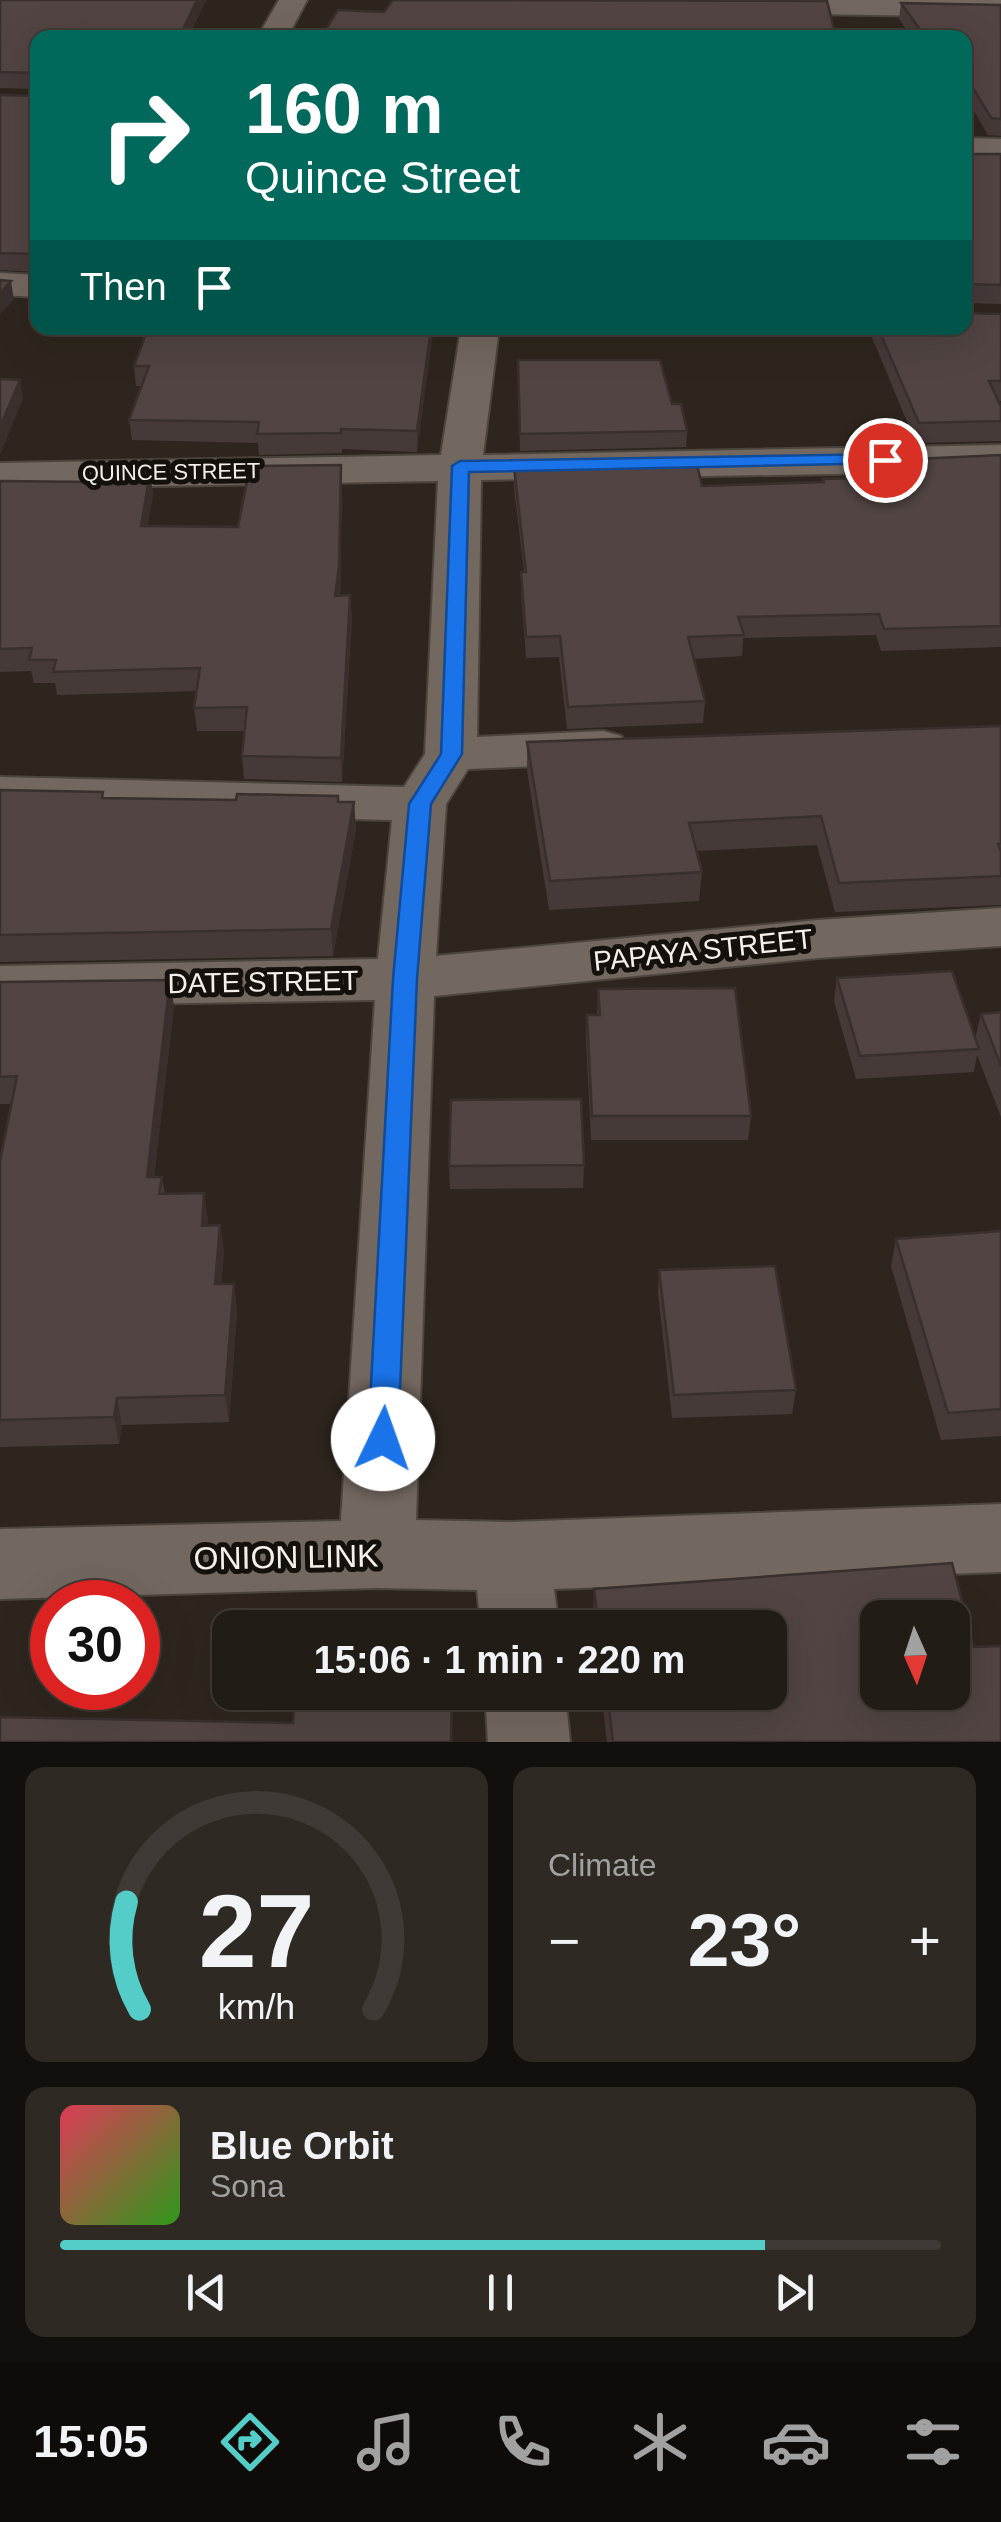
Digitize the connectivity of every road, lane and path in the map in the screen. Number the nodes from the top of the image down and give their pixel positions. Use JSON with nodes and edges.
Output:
{"nodes":[{"id":1,"x":292,"y":0,"type":"edge"},
{"id":2,"x":735,"y":4,"type":"edge"},
{"id":3,"x":1001,"y":8,"type":"edge"},
{"id":4,"x":276,"y":30,"type":"edge"},
{"id":5,"x":972,"y":148,"type":"edge"},
{"id":6,"x":1001,"y":150,"type":"edge"},
{"id":7,"x":0,"y":284,"type":"edge"},
{"id":8,"x":30,"y":286,"type":"edge"},
{"id":9,"x":479,"y":335,"type":"edge"},
{"id":10,"x":1001,"y":458,"type":"edge"},
{"id":11,"x":460,"y":466,"type":"junction"},
{"id":12,"x":0,"y":476,"type":"edge"},
{"id":13,"x":648,"y":745,"type":"edge"},
{"id":14,"x":451,"y":754,"type":"junction"},
{"id":15,"x":0,"y":794,"type":"edge"},
{"id":16,"x":420,"y":804,"type":"junction"},
{"id":17,"x":1001,"y":927,"type":"edge"},
{"id":18,"x":405,"y":979,"type":"junction"},
{"id":19,"x":0,"y":986,"type":"edge"},
{"id":20,"x":1001,"y":1538,"type":"edge"},
{"id":21,"x":377,"y":1554,"type":"junction"},
{"id":22,"x":0,"y":1564,"type":"edge"},
{"id":23,"x":516,"y":1592,"type":"edge"},
{"id":24,"x":526,"y":1710,"type":"edge"},
{"id":25,"x":529,"y":1742,"type":"edge"}],
"edges":[{"from":1,"to":4,"type":"street"},
{"from":2,"to":3,"type":"street"},
{"from":5,"to":6,"type":"street"},
{"from":7,"to":8,"type":"street"},
{"from":9,"to":11,"type":"street"},
{"from":10,"to":11,"type":"street","name":"QUINCE STREET"},
{"from":11,"to":12,"type":"street","name":"QUINCE STREET"},
{"from":11,"to":14,"type":"street"},
{"from":13,"to":14,"type":"street"},
{"from":14,"to":16,"type":"street"},
{"from":15,"to":16,"type":"street"},
{"from":16,"to":18,"type":"street"},
{"from":17,"to":18,"type":"street","name":"PAPAYA STREET"},
{"from":18,"to":19,"type":"street","name":"DATE STREET"},
{"from":18,"to":21,"type":"street"},
{"from":20,"to":23,"type":"street","name":"ONION LINK"},
{"from":21,"to":22,"type":"street","name":"ONION LINK"},
{"from":21,"to":23,"type":"street","name":"ONION LINK"},
{"from":24,"to":25,"type":"street"}]}
